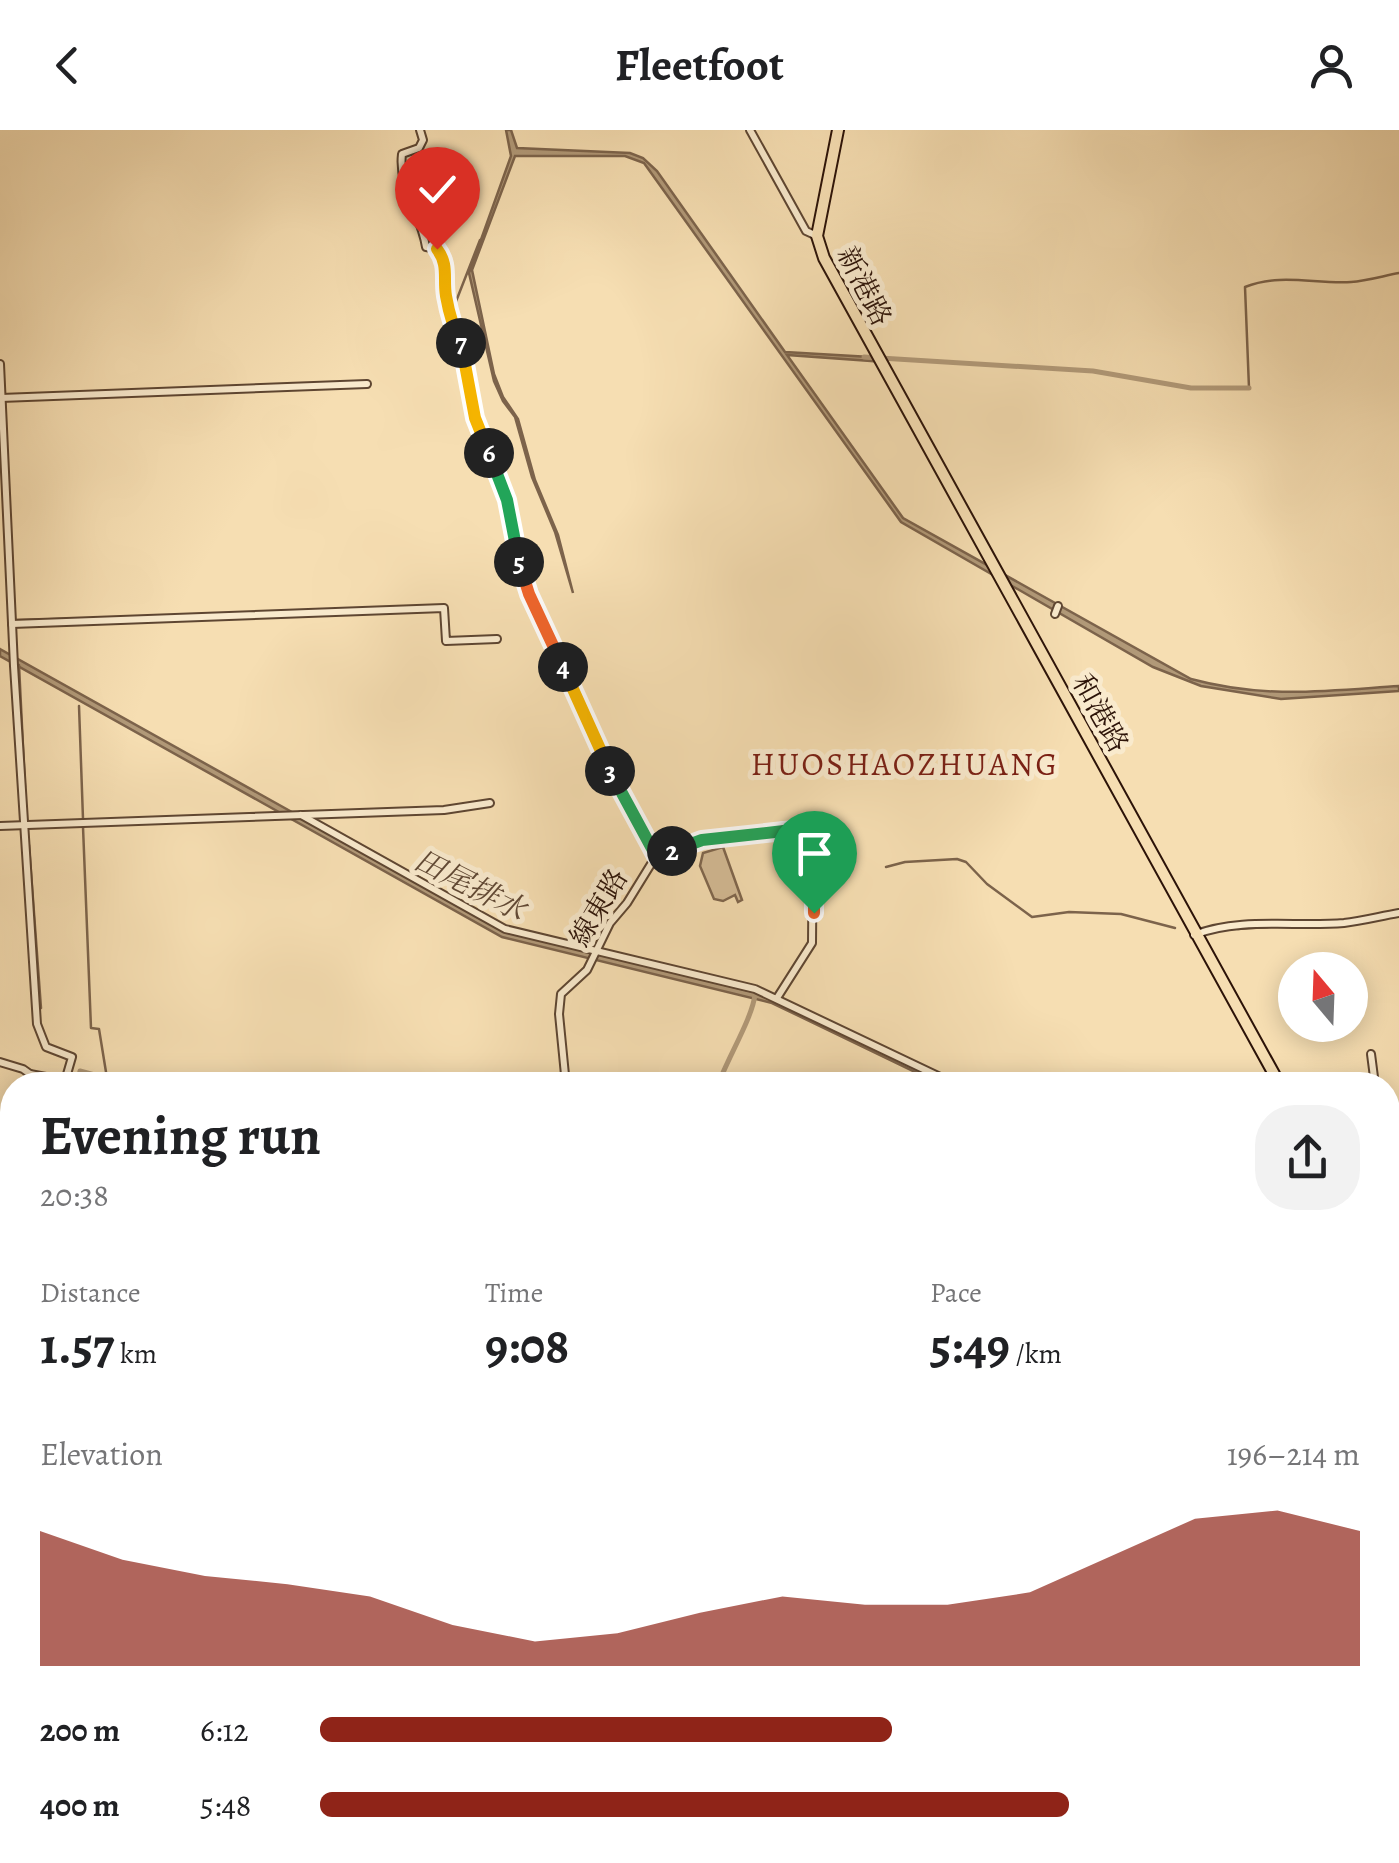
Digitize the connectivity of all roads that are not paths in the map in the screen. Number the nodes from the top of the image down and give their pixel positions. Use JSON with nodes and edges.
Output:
{"nodes":[{"id":1,"x":420,"y":130,"type":"edge"},
{"id":2,"x":750,"y":130,"type":"edge"},
{"id":3,"x":836,"y":130,"type":"edge"},
{"id":4,"x":815,"y":237,"type":"junction"},
{"id":5,"x":876,"y":360,"type":"joint"},
{"id":6,"x":0,"y":364,"type":"edge"},
{"id":7,"x":367,"y":384,"type":"dead end"},
{"id":8,"x":1,"y":398,"type":"edge"},
{"id":9,"x":12,"y":624,"type":"junction"},
{"id":10,"x":497,"y":640,"type":"dead end"},
{"id":11,"x":490,"y":803,"type":"dead end"},
{"id":12,"x":301,"y":815,"type":"junction"},
{"id":13,"x":25,"y":824,"type":"junction"},
{"id":14,"x":0,"y":826,"type":"edge"},
{"id":15,"x":656,"y":856,"type":"junction"},
{"id":16,"x":1399,"y":913,"type":"edge"},
{"id":17,"x":1195,"y":934,"type":"junction"},
{"id":18,"x":596,"y":952,"type":"junction"},
{"id":19,"x":776,"y":998,"type":"junction"},
{"id":20,"x":1371,"y":1054,"type":"dead end"},
{"id":21,"x":0,"y":1062,"type":"edge"},
{"id":22,"x":28,"y":1072,"type":"edge"},
{"id":23,"x":71,"y":1072,"type":"edge"},
{"id":24,"x":565,"y":1072,"type":"edge"},
{"id":25,"x":928,"y":1072,"type":"edge"},
{"id":26,"x":1271,"y":1072,"type":"edge"},
{"id":27,"x":1373,"y":1072,"type":"edge"}],
"edges":[{"from":1,"to":15,"type":"street","name":"線東路"},
{"from":2,"to":4,"type":"street"},
{"from":3,"to":4,"type":"main road"},
{"from":4,"to":5,"type":"main road","name":"新港路"},
{"from":5,"to":17,"type":"main road","name":"和港路"},
{"from":6,"to":8,"type":"street"},
{"from":7,"to":8,"type":"street"},
{"from":8,"to":9,"type":"street"},
{"from":9,"to":10,"type":"street"},
{"from":9,"to":13,"type":"street"},
{"from":11,"to":12,"type":"street"},
{"from":12,"to":13,"type":"street"},
{"from":12,"to":18,"type":"street"},
{"from":13,"to":14,"type":"street"},
{"from":13,"to":23,"type":"street"},
{"from":15,"to":18,"type":"street","name":"線東路"},
{"from":15,"to":19,"type":"street"},
{"from":16,"to":17,"type":"street"},
{"from":17,"to":26,"type":"main road","name":"和港路"},
{"from":18,"to":19,"type":"street"},
{"from":18,"to":24,"type":"street","name":"線東路"},
{"from":19,"to":25,"type":"street"},
{"from":20,"to":27,"type":"street"},
{"from":21,"to":22,"type":"street"}]}
